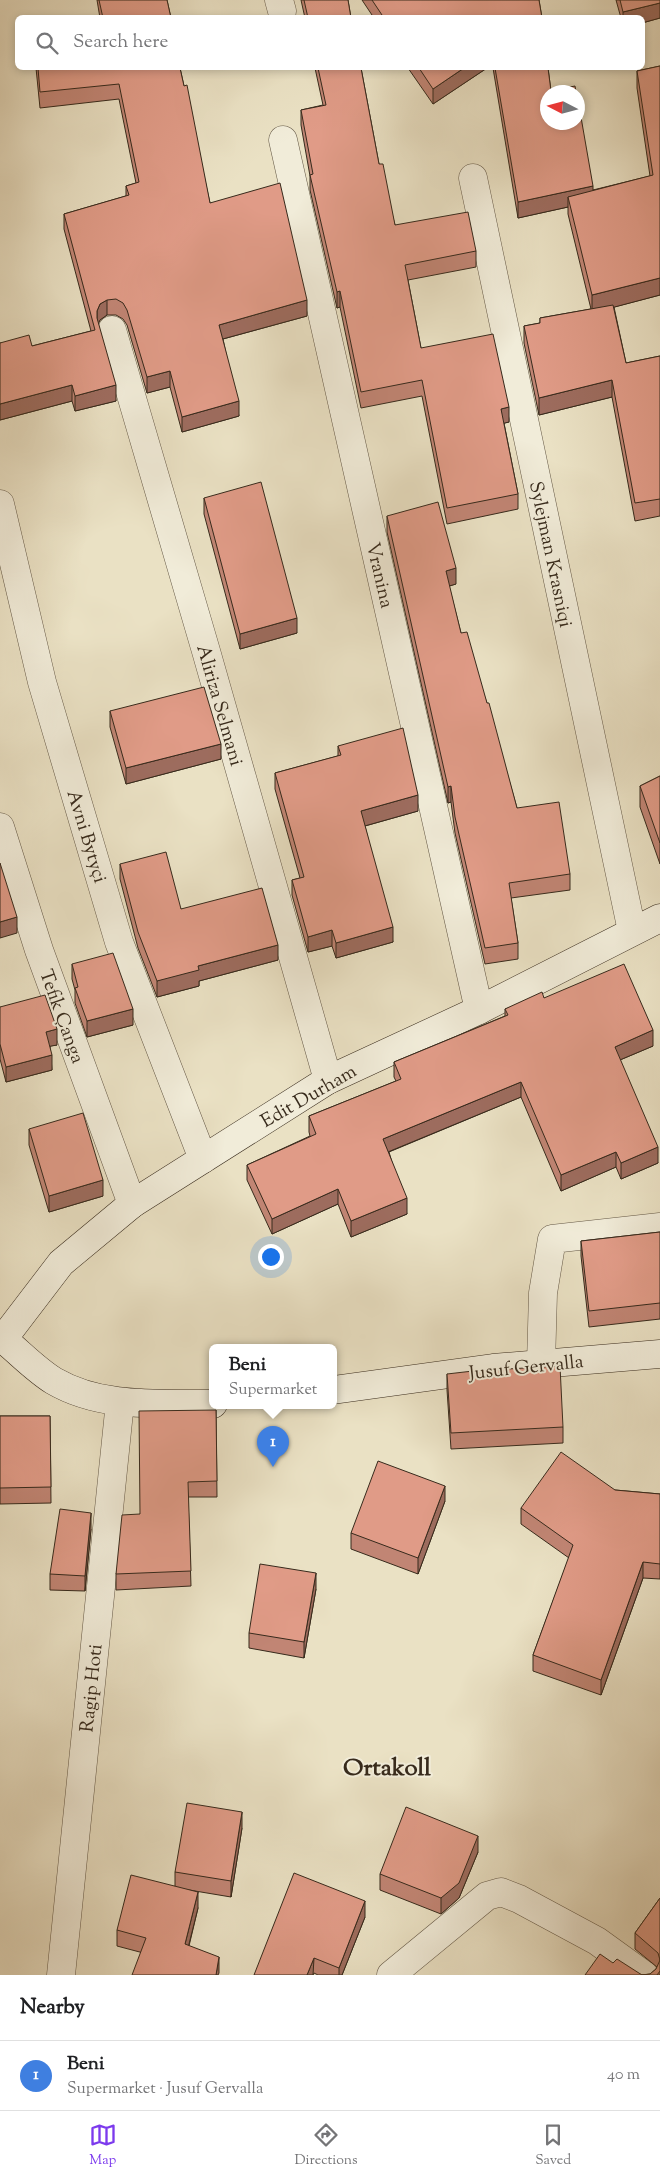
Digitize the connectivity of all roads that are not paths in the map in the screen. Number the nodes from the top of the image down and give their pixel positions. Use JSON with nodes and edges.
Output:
{"nodes":[{"id":1,"x":283,"y":140,"type":"dead end"},
{"id":2,"x":473,"y":178,"type":"dead end"},
{"id":3,"x":112,"y":330,"type":"dead end"},
{"id":4,"x":0,"y":504,"type":"edge"},
{"id":5,"x":0,"y":827,"type":"edge"},
{"id":6,"x":660,"y":918,"type":"edge"},
{"id":7,"x":632,"y":931,"type":"junction"},
{"id":8,"x":479,"y":1010,"type":"junction"},
{"id":9,"x":328,"y":1080,"type":"junction"},
{"id":10,"x":203,"y":1159,"type":"junction"},
{"id":11,"x":132,"y":1204,"type":"junction"},
{"id":12,"x":660,"y":1227,"type":"edge"},
{"id":13,"x":2,"y":1340,"type":"edge"},
{"id":14,"x":660,"y":1354,"type":"edge"},
{"id":15,"x":541,"y":1364,"type":"junction"},
{"id":16,"x":337,"y":1389,"type":"edge"},
{"id":17,"x":120,"y":1402,"type":"junction"},
{"id":18,"x":209,"y":1404,"type":"edge"},
{"id":19,"x":61,"y":1975,"type":"edge"},
{"id":20,"x":390,"y":1975,"type":"edge"},
{"id":21,"x":644,"y":1975,"type":"edge"}],
"edges":[{"from":1,"to":8,"type":"street","name":"Vranina"},
{"from":2,"to":7,"type":"street","name":"Sylejman Krasniqi"},
{"from":3,"to":9,"type":"street","name":"Aliriza Selmani"},
{"from":4,"to":10,"type":"street","name":"Avni Bytyçi"},
{"from":5,"to":11,"type":"street","name":"Tefik Çanga"},
{"from":6,"to":7,"type":"street","name":"Edit Durham"},
{"from":7,"to":8,"type":"street","name":"Edit Durham"},
{"from":8,"to":9,"type":"street","name":"Edit Durham"},
{"from":9,"to":10,"type":"street","name":"Edit Durham"},
{"from":10,"to":11,"type":"street","name":"Edit Durham"},
{"from":11,"to":13,"type":"street","name":"Edit Durham"},
{"from":12,"to":15,"type":"street"},
{"from":13,"to":17,"type":"street"},
{"from":14,"to":15,"type":"street","name":"Jusuf Gervalla"},
{"from":15,"to":16,"type":"street","name":"Jusuf Gervalla"},
{"from":17,"to":18,"type":"street"},
{"from":17,"to":19,"type":"street","name":"Ragip Hoti"},
{"from":20,"to":21,"type":"street"}]}
